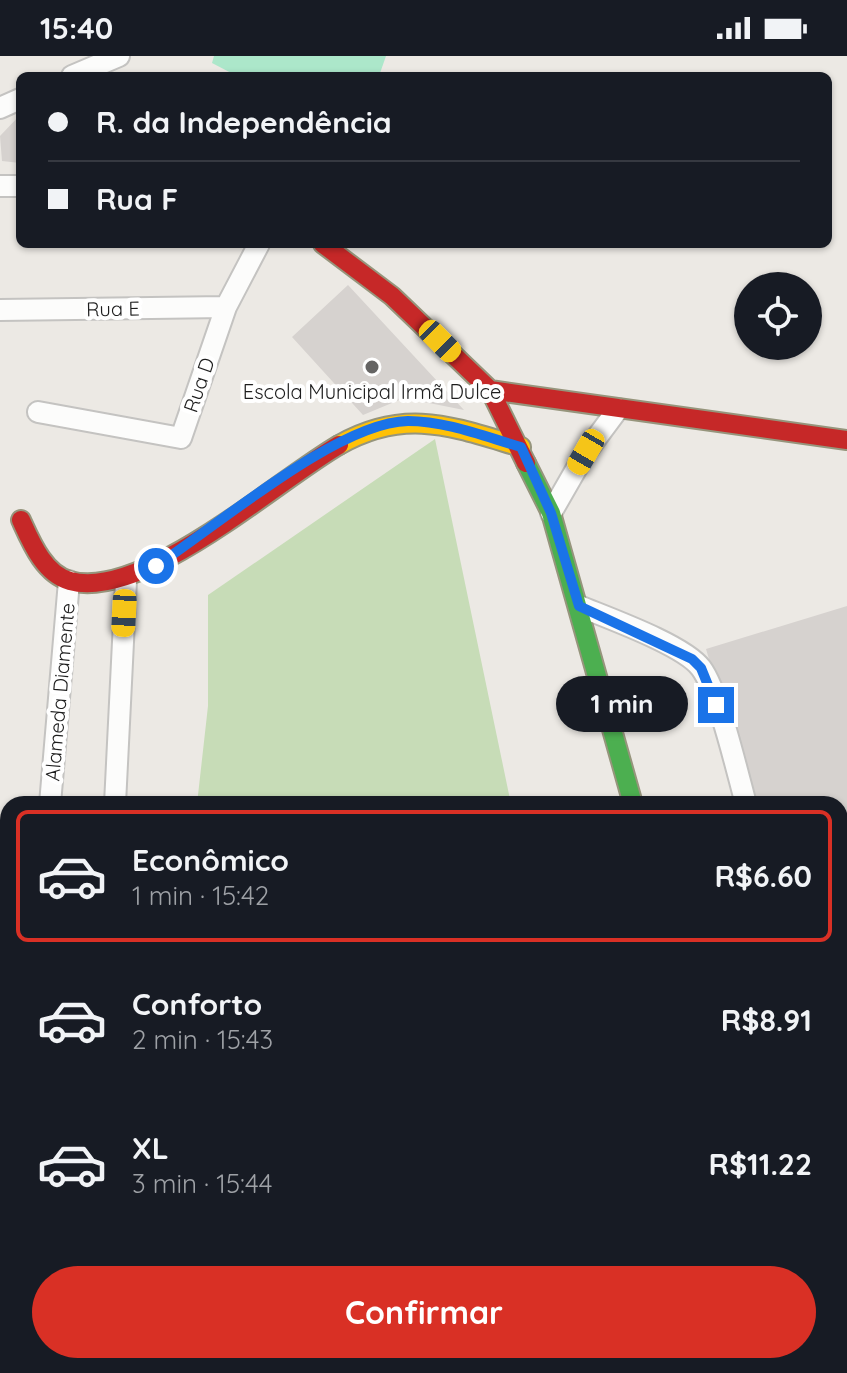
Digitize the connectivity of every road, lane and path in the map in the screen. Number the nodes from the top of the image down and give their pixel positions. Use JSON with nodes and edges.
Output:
{"nodes":[{"id":1,"x":119,"y":56,"type":"edge"},
{"id":2,"x":81,"y":72,"type":"edge"},
{"id":3,"x":257,"y":248,"type":"edge"},
{"id":4,"x":328,"y":248,"type":"edge"},
{"id":5,"x":226,"y":307,"type":"junction"},
{"id":6,"x":0,"y":310,"type":"edge"},
{"id":7,"x":490,"y":390,"type":"junction"},
{"id":8,"x":618,"y":409,"type":"junction"},
{"id":9,"x":38,"y":412,"type":"dead end"},
{"id":10,"x":847,"y":440,"type":"edge"},
{"id":11,"x":521,"y":447,"type":"junction"},
{"id":12,"x":551,"y":513,"type":"junction"},
{"id":13,"x":21,"y":520,"type":"dead end"},
{"id":14,"x":69,"y":581,"type":"junction"},
{"id":15,"x":126,"y":581,"type":"junction"},
{"id":16,"x":579,"y":606,"type":"junction"},
{"id":17,"x":51,"y":796,"type":"edge"},
{"id":18,"x":115,"y":796,"type":"edge"},
{"id":19,"x":631,"y":796,"type":"edge"},
{"id":20,"x":744,"y":796,"type":"edge"}],
"edges":[{"from":1,"to":2,"type":"street"},
{"from":3,"to":5,"type":"street","name":"Rua D"},
{"from":4,"to":7,"type":"street"},
{"from":5,"to":6,"type":"street","name":"Rua E"},
{"from":5,"to":9,"type":"street","name":"Rua D"},
{"from":7,"to":8,"type":"street"},
{"from":7,"to":11,"type":"street"},
{"from":8,"to":10,"type":"street"},
{"from":8,"to":12,"type":"street"},
{"from":11,"to":12,"type":"street"},
{"from":11,"to":15,"type":"street"},
{"from":12,"to":16,"type":"street"},
{"from":13,"to":14,"type":"street"},
{"from":14,"to":15,"type":"street"},
{"from":14,"to":17,"type":"street","name":"Alameda Diamente"},
{"from":15,"to":18,"type":"street"},
{"from":16,"to":19,"type":"street"},
{"from":16,"to":20,"type":"street"}]}
